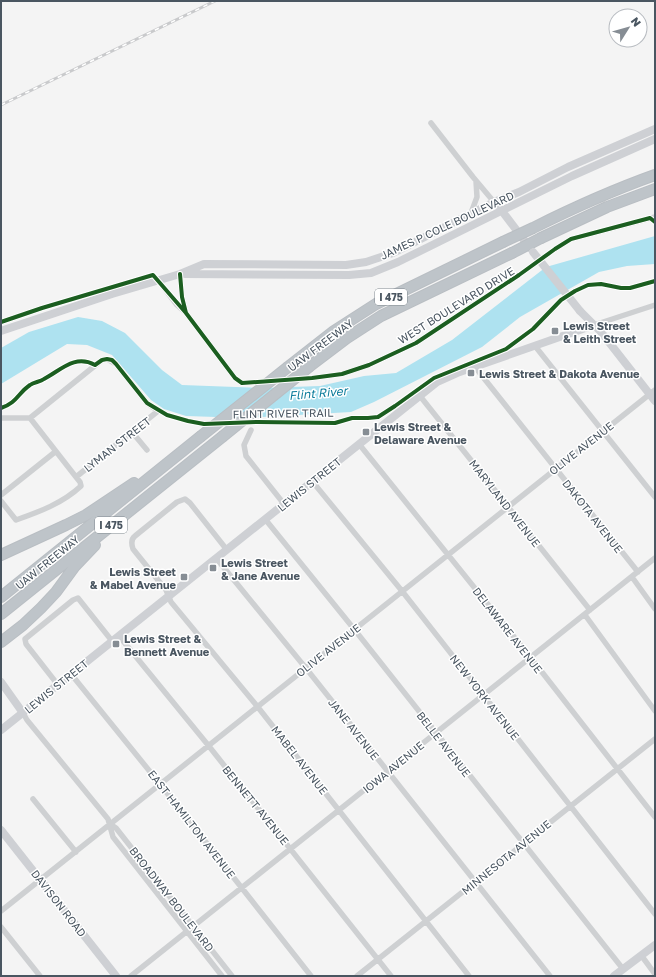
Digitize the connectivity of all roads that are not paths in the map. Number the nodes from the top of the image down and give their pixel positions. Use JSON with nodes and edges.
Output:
{"nodes":[{"id":1,"x":431,"y":123,"type":"dead end"},
{"id":2,"x":655,"y":129,"type":"edge"},
{"id":3,"x":655,"y":139,"type":"edge"},
{"id":4,"x":655,"y":175,"type":"edge"},
{"id":5,"x":476,"y":181,"type":"junction"},
{"id":6,"x":655,"y":189,"type":"edge"},
{"id":7,"x":494,"y":202,"type":"junction"},
{"id":8,"x":502,"y":210,"type":"junction"},
{"id":9,"x":471,"y":213,"type":"junction"},
{"id":10,"x":655,"y":217,"type":"edge"},
{"id":11,"x":180,"y":274,"type":"junction"},
{"id":12,"x":158,"y":280,"type":"junction"},
{"id":13,"x":655,"y":305,"type":"edge"},
{"id":14,"x":186,"y":313,"type":"junction"},
{"id":15,"x":594,"y":325,"type":"junction"},
{"id":16,"x":1,"y":330,"type":"edge"},
{"id":17,"x":535,"y":346,"type":"junction"},
{"id":18,"x":475,"y":367,"type":"junction"},
{"id":19,"x":653,"y":395,"type":"edge"},
{"id":20,"x":420,"y":396,"type":"junction"},
{"id":21,"x":1,"y":418,"type":"edge"},
{"id":22,"x":30,"y":418,"type":"junction"},
{"id":23,"x":251,"y":430,"type":"dead end"},
{"id":24,"x":603,"y":431,"type":"junction"},
{"id":25,"x":132,"y":432,"type":"junction"},
{"id":26,"x":359,"y":444,"type":"junction"},
{"id":27,"x":190,"y":445,"type":"junction"},
{"id":28,"x":147,"y":450,"type":"dead end"},
{"id":29,"x":55,"y":452,"type":"junction"},
{"id":30,"x":556,"y":468,"type":"junction"},
{"id":31,"x":76,"y":477,"type":"junction"},
{"id":32,"x":312,"y":481,"type":"junction"},
{"id":33,"x":1,"y":495,"type":"edge"},
{"id":34,"x":655,"y":497,"type":"edge"},
{"id":35,"x":1,"y":501,"type":"edge"},
{"id":36,"x":284,"y":504,"type":"junction"},
{"id":37,"x":509,"y":506,"type":"junction"},
{"id":38,"x":126,"y":513,"type":"junction"},
{"id":39,"x":265,"y":519,"type":"junction"},
{"id":40,"x":227,"y":550,"type":"junction"},
{"id":41,"x":448,"y":554,"type":"junction"},
{"id":42,"x":1,"y":555,"type":"edge"},
{"id":43,"x":216,"y":558,"type":"junction"},
{"id":44,"x":655,"y":558,"type":"edge"},
{"id":45,"x":638,"y":572,"type":"junction"},
{"id":46,"x":632,"y":577,"type":"junction"},
{"id":47,"x":402,"y":591,"type":"junction"},
{"id":48,"x":169,"y":596,"type":"junction"},
{"id":49,"x":1,"y":597,"type":"edge"},
{"id":50,"x":655,"y":609,"type":"edge"},
{"id":51,"x":590,"y":610,"type":"junction"},
{"id":52,"x":1,"y":614,"type":"edge"},
{"id":53,"x":585,"y":615,"type":"junction"},
{"id":54,"x":354,"y":629,"type":"junction"},
{"id":55,"x":116,"y":638,"type":"junction"},
{"id":56,"x":1,"y":642,"type":"edge"},
{"id":57,"x":531,"y":658,"type":"junction"},
{"id":58,"x":306,"y":668,"type":"junction"},
{"id":59,"x":70,"y":674,"type":"junction"},
{"id":60,"x":1,"y":682,"type":"edge"},
{"id":61,"x":58,"y":685,"type":"junction"},
{"id":62,"x":483,"y":695,"type":"junction"},
{"id":63,"x":257,"y":706,"type":"junction"},
{"id":64,"x":655,"y":711,"type":"edge"},
{"id":65,"x":23,"y":713,"type":"junction"},
{"id":66,"x":1,"y":730,"type":"edge"},
{"id":67,"x":436,"y":733,"type":"junction"},
{"id":68,"x":655,"y":739,"type":"edge"},
{"id":69,"x":208,"y":745,"type":"junction"},
{"id":70,"x":617,"y":769,"type":"junction"},
{"id":71,"x":388,"y":772,"type":"junction"},
{"id":72,"x":160,"y":784,"type":"junction"},
{"id":73,"x":33,"y":799,"type":"dead end"},
{"id":74,"x":570,"y":806,"type":"junction"},
{"id":75,"x":339,"y":810,"type":"junction"},
{"id":76,"x":655,"y":817,"type":"edge"},
{"id":77,"x":110,"y":824,"type":"junction"},
{"id":78,"x":1,"y":830,"type":"edge"},
{"id":79,"x":523,"y":843,"type":"junction"},
{"id":80,"x":291,"y":849,"type":"junction"},
{"id":81,"x":76,"y":852,"type":"junction"},
{"id":82,"x":151,"y":874,"type":"junction"},
{"id":83,"x":40,"y":879,"type":"junction"},
{"id":84,"x":145,"y":879,"type":"junction"},
{"id":85,"x":475,"y":882,"type":"junction"},
{"id":86,"x":242,"y":888,"type":"junction"},
{"id":87,"x":1,"y":911,"type":"edge"},
{"id":88,"x":655,"y":914,"type":"edge"},
{"id":89,"x":426,"y":921,"type":"junction"},
{"id":90,"x":1,"y":927,"type":"edge"},
{"id":91,"x":193,"y":927,"type":"junction"},
{"id":92,"x":187,"y":932,"type":"junction"},
{"id":93,"x":655,"y":945,"type":"edge"},
{"id":94,"x":642,"y":955,"type":"junction"},
{"id":95,"x":378,"y":959,"type":"junction"},
{"id":96,"x":623,"y":969,"type":"junction"},
{"id":97,"x":655,"y":974,"type":"edge"},
{"id":98,"x":40,"y":976,"type":"edge"},
{"id":99,"x":116,"y":976,"type":"edge"},
{"id":100,"x":131,"y":976,"type":"edge"},
{"id":101,"x":222,"y":976,"type":"edge"},
{"id":102,"x":232,"y":976,"type":"edge"},
{"id":103,"x":311,"y":976,"type":"edge"},
{"id":104,"x":357,"y":976,"type":"edge"},
{"id":105,"x":391,"y":976,"type":"edge"},
{"id":106,"x":469,"y":976,"type":"edge"},
{"id":107,"x":550,"y":976,"type":"edge"},
{"id":108,"x":614,"y":976,"type":"edge"}],
"edges":[{"from":1,"to":5,"type":"street"},
{"from":2,"to":7,"type":"street","name":"JAMES P COLE BOULEVARD"},
{"from":3,"to":8,"type":"street","name":"JAMES P COLE BOULEVARD"},
{"from":4,"to":27,"type":"highway","name":"UAW FREEWAY","number":"I 475","bridge":true},
{"from":5,"to":7,"type":"street"},
{"from":5,"to":9,"type":"street"},
{"from":6,"to":38,"type":"highway","name":"UAW FREEWAY","number":"I 475","bridge":true},
{"from":7,"to":8,"type":"street"},
{"from":7,"to":9,"type":"street","name":"JAMES P COLE BOULEVARD"},
{"from":8,"to":11,"type":"street","name":"JAMES P COLE BOULEVARD"},
{"from":8,"to":15,"type":"street","bridge":true},
{"from":9,"to":11,"type":"street","name":"JAMES P COLE BOULEVARD"},
{"from":10,"to":14,"type":"street","name":"WEST BOULEVARD DRIVE"},
{"from":11,"to":12,"type":"street","name":"JAMES P COLE BOULEVARD"},
{"from":11,"to":14,"type":"street"},
{"from":12,"to":14,"type":"street"},
{"from":12,"to":16,"type":"street","name":"JAMES P COLE BOULEVARD"},
{"from":13,"to":15,"type":"street","name":"LEWIS STREET"},
{"from":15,"to":17,"type":"street","name":"LEWIS STREET"},
{"from":15,"to":19,"type":"street"},
{"from":17,"to":18,"type":"street","name":"LEWIS STREET"},
{"from":17,"to":24,"type":"street"},
{"from":18,"to":20,"type":"street","name":"LEWIS STREET"},
{"from":18,"to":30,"type":"street","name":"DAKOTA AVENUE"},
{"from":19,"to":24,"type":"street","name":"OLIVE AVENUE"},
{"from":20,"to":26,"type":"street","name":"LEWIS STREET"},
{"from":20,"to":37,"type":"street","name":"MARYLAND AVENUE"},
{"from":21,"to":22,"type":"street"},
{"from":22,"to":25,"type":"street","name":"LYMAN STREET"},
{"from":22,"to":29,"type":"street"},
{"from":23,"to":36,"type":"street"},
{"from":24,"to":30,"type":"street","name":"OLIVE AVENUE"},
{"from":24,"to":34,"type":"street"},
{"from":25,"to":28,"type":"street"},
{"from":25,"to":31,"type":"street","name":"LYMAN STREET"},
{"from":26,"to":32,"type":"street","name":"LEWIS STREET"},
{"from":26,"to":41,"type":"street","name":"DELAWARE AVENUE"},
{"from":27,"to":42,"type":"highway"},
{"from":27,"to":49,"type":"highway","name":"UAW FREEWAY","number":"I 475"},
{"from":29,"to":31,"type":"street"},
{"from":29,"to":33,"type":"street"},
{"from":30,"to":37,"type":"street","name":"OLIVE AVENUE"},
{"from":30,"to":45,"type":"street","name":"DAKOTA AVENUE"},
{"from":31,"to":35,"type":"street"},
{"from":32,"to":36,"type":"street","name":"LEWIS STREET"},
{"from":32,"to":47,"type":"street","name":"NEW YORK AVENUE"},
{"from":36,"to":39,"type":"street","name":"LEWIS STREET"},
{"from":37,"to":41,"type":"street","name":"OLIVE AVENUE"},
{"from":37,"to":51,"type":"street","name":"MARYLAND AVENUE"},
{"from":38,"to":52,"type":"highway","name":"UAW FREEWAY","number":"I 475"},
{"from":38,"to":56,"type":"highway"},
{"from":39,"to":40,"type":"street","name":"LEWIS STREET"},
{"from":39,"to":54,"type":"street","name":"BELLE AVENUE"},
{"from":40,"to":43,"type":"street","name":"LEWIS STREET"},
{"from":40,"to":48,"type":"street","name":"MABEL AVENUE"},
{"from":41,"to":47,"type":"street","name":"OLIVE AVENUE"},
{"from":41,"to":57,"type":"street","name":"DELAWARE AVENUE"},
{"from":43,"to":48,"type":"street","name":"LEWIS STREET"},
{"from":43,"to":58,"type":"street","name":"JANE AVENUE"},
{"from":44,"to":45,"type":"street","name":"IOWA AVENUE"},
{"from":45,"to":46,"type":"street","name":"IOWA AVENUE"},
{"from":46,"to":50,"type":"street"},
{"from":46,"to":51,"type":"street","name":"IOWA AVENUE"},
{"from":47,"to":54,"type":"street","name":"OLIVE AVENUE"},
{"from":47,"to":62,"type":"street","name":"NEW YORK AVENUE"},
{"from":48,"to":55,"type":"street","name":"LEWIS STREET"},
{"from":48,"to":63,"type":"street","name":"MABEL AVENUE"},
{"from":51,"to":53,"type":"street","name":"IOWA AVENUE"},
{"from":53,"to":57,"type":"street","name":"IOWA AVENUE"},
{"from":53,"to":64,"type":"street"},
{"from":54,"to":58,"type":"street","name":"OLIVE AVENUE"},
{"from":54,"to":67,"type":"street","name":"BELLE AVENUE"},
{"from":55,"to":59,"type":"street","name":"LEWIS STREET"},
{"from":55,"to":61,"type":"street","name":"BENNETT AVENUE"},
{"from":55,"to":69,"type":"street","name":"BENNETT AVENUE"},
{"from":57,"to":62,"type":"street","name":"IOWA AVENUE"},
{"from":57,"to":70,"type":"street","name":"DELAWARE AVENUE"},
{"from":58,"to":63,"type":"street","name":"OLIVE AVENUE"},
{"from":58,"to":71,"type":"street","name":"JANE AVENUE"},
{"from":59,"to":61,"type":"street","name":"LEWIS STREET"},
{"from":59,"to":72,"type":"street","name":"EAST HAMILTON AVENUE"},
{"from":60,"to":65,"type":"street","name":"BROADWAY BOULEVARD"},
{"from":61,"to":65,"type":"street","name":"LEWIS STREET"},
{"from":62,"to":67,"type":"street","name":"IOWA AVENUE"},
{"from":62,"to":74,"type":"street","name":"NEW YORK AVENUE"},
{"from":63,"to":69,"type":"street","name":"OLIVE AVENUE"},
{"from":63,"to":75,"type":"street","name":"MABEL AVENUE"},
{"from":65,"to":66,"type":"street","name":"LEWIS STREET"},
{"from":65,"to":77,"type":"street","name":"BROADWAY BOULEVARD"},
{"from":67,"to":71,"type":"street","name":"IOWA AVENUE"},
{"from":67,"to":79,"type":"street","name":"BELLE AVENUE"},
{"from":68,"to":70,"type":"street","name":"MINNESOTA AVENUE"},
{"from":69,"to":72,"type":"street","name":"OLIVE AVENUE"},
{"from":69,"to":80,"type":"street","name":"BENNETT AVENUE"},
{"from":70,"to":74,"type":"street","name":"MINNESOTA AVENUE"},
{"from":70,"to":76,"type":"street","name":"DELAWARE AVENUE"},
{"from":71,"to":75,"type":"street","name":"IOWA AVENUE"},
{"from":71,"to":85,"type":"street","name":"JANE AVENUE"},
{"from":72,"to":77,"type":"street","name":"OLIVE AVENUE"},
{"from":72,"to":86,"type":"street","name":"EAST HAMILTON AVENUE"},
{"from":73,"to":81,"type":"street"},
{"from":74,"to":79,"type":"street","name":"MINNESOTA AVENUE"},
{"from":74,"to":88,"type":"street","name":"NEW YORK AVENUE"},
{"from":75,"to":80,"type":"street","name":"IOWA AVENUE"},
{"from":75,"to":89,"type":"street","name":"MABEL AVENUE"},
{"from":77,"to":81,"type":"street","name":"OLIVE AVENUE"},
{"from":77,"to":82,"type":"street","name":"BROADWAY BOULEVARD"},
{"from":77,"to":84,"type":"street","name":"BROADWAY BOULEVARD"},
{"from":78,"to":83,"type":"street","name":"DAVISON ROAD"},
{"from":79,"to":85,"type":"street","name":"MINNESOTA AVENUE"},
{"from":79,"to":96,"type":"street","name":"BELLE AVENUE"},
{"from":80,"to":86,"type":"street","name":"IOWA AVENUE"},
{"from":80,"to":95,"type":"street","name":"BENNETT AVENUE"},
{"from":81,"to":83,"type":"street","name":"OLIVE AVENUE"},
{"from":82,"to":84,"type":"street"},
{"from":82,"to":91,"type":"street","name":"BROADWAY BOULEVARD"},
{"from":83,"to":87,"type":"street","name":"OLIVE AVENUE"},
{"from":83,"to":99,"type":"street","name":"DAVISON ROAD"},
{"from":84,"to":92,"type":"street","name":"BROADWAY BOULEVARD"},
{"from":85,"to":89,"type":"street","name":"MINNESOTA AVENUE"},
{"from":85,"to":107,"type":"street","name":"JANE AVENUE"},
{"from":86,"to":91,"type":"street","name":"IOWA AVENUE"},
{"from":86,"to":103,"type":"street","name":"EAST HAMILTON AVENUE"},
{"from":89,"to":95,"type":"street","name":"MINNESOTA AVENUE"},
{"from":89,"to":106,"type":"street","name":"MABEL AVENUE"},
{"from":90,"to":98,"type":"street"},
{"from":91,"to":92,"type":"street","name":"IOWA AVENUE"},
{"from":91,"to":102,"type":"street","name":"BROADWAY BOULEVARD"},
{"from":92,"to":100,"type":"street","name":"IOWA AVENUE"},
{"from":92,"to":101,"type":"street","name":"BROADWAY BOULEVARD"},
{"from":93,"to":94,"type":"street"},
{"from":94,"to":96,"type":"street"},
{"from":94,"to":97,"type":"street"},
{"from":95,"to":104,"type":"street","name":"MINNESOTA AVENUE"},
{"from":95,"to":105,"type":"street","name":"BENNETT AVENUE"},
{"from":96,"to":108,"type":"street"}]}
